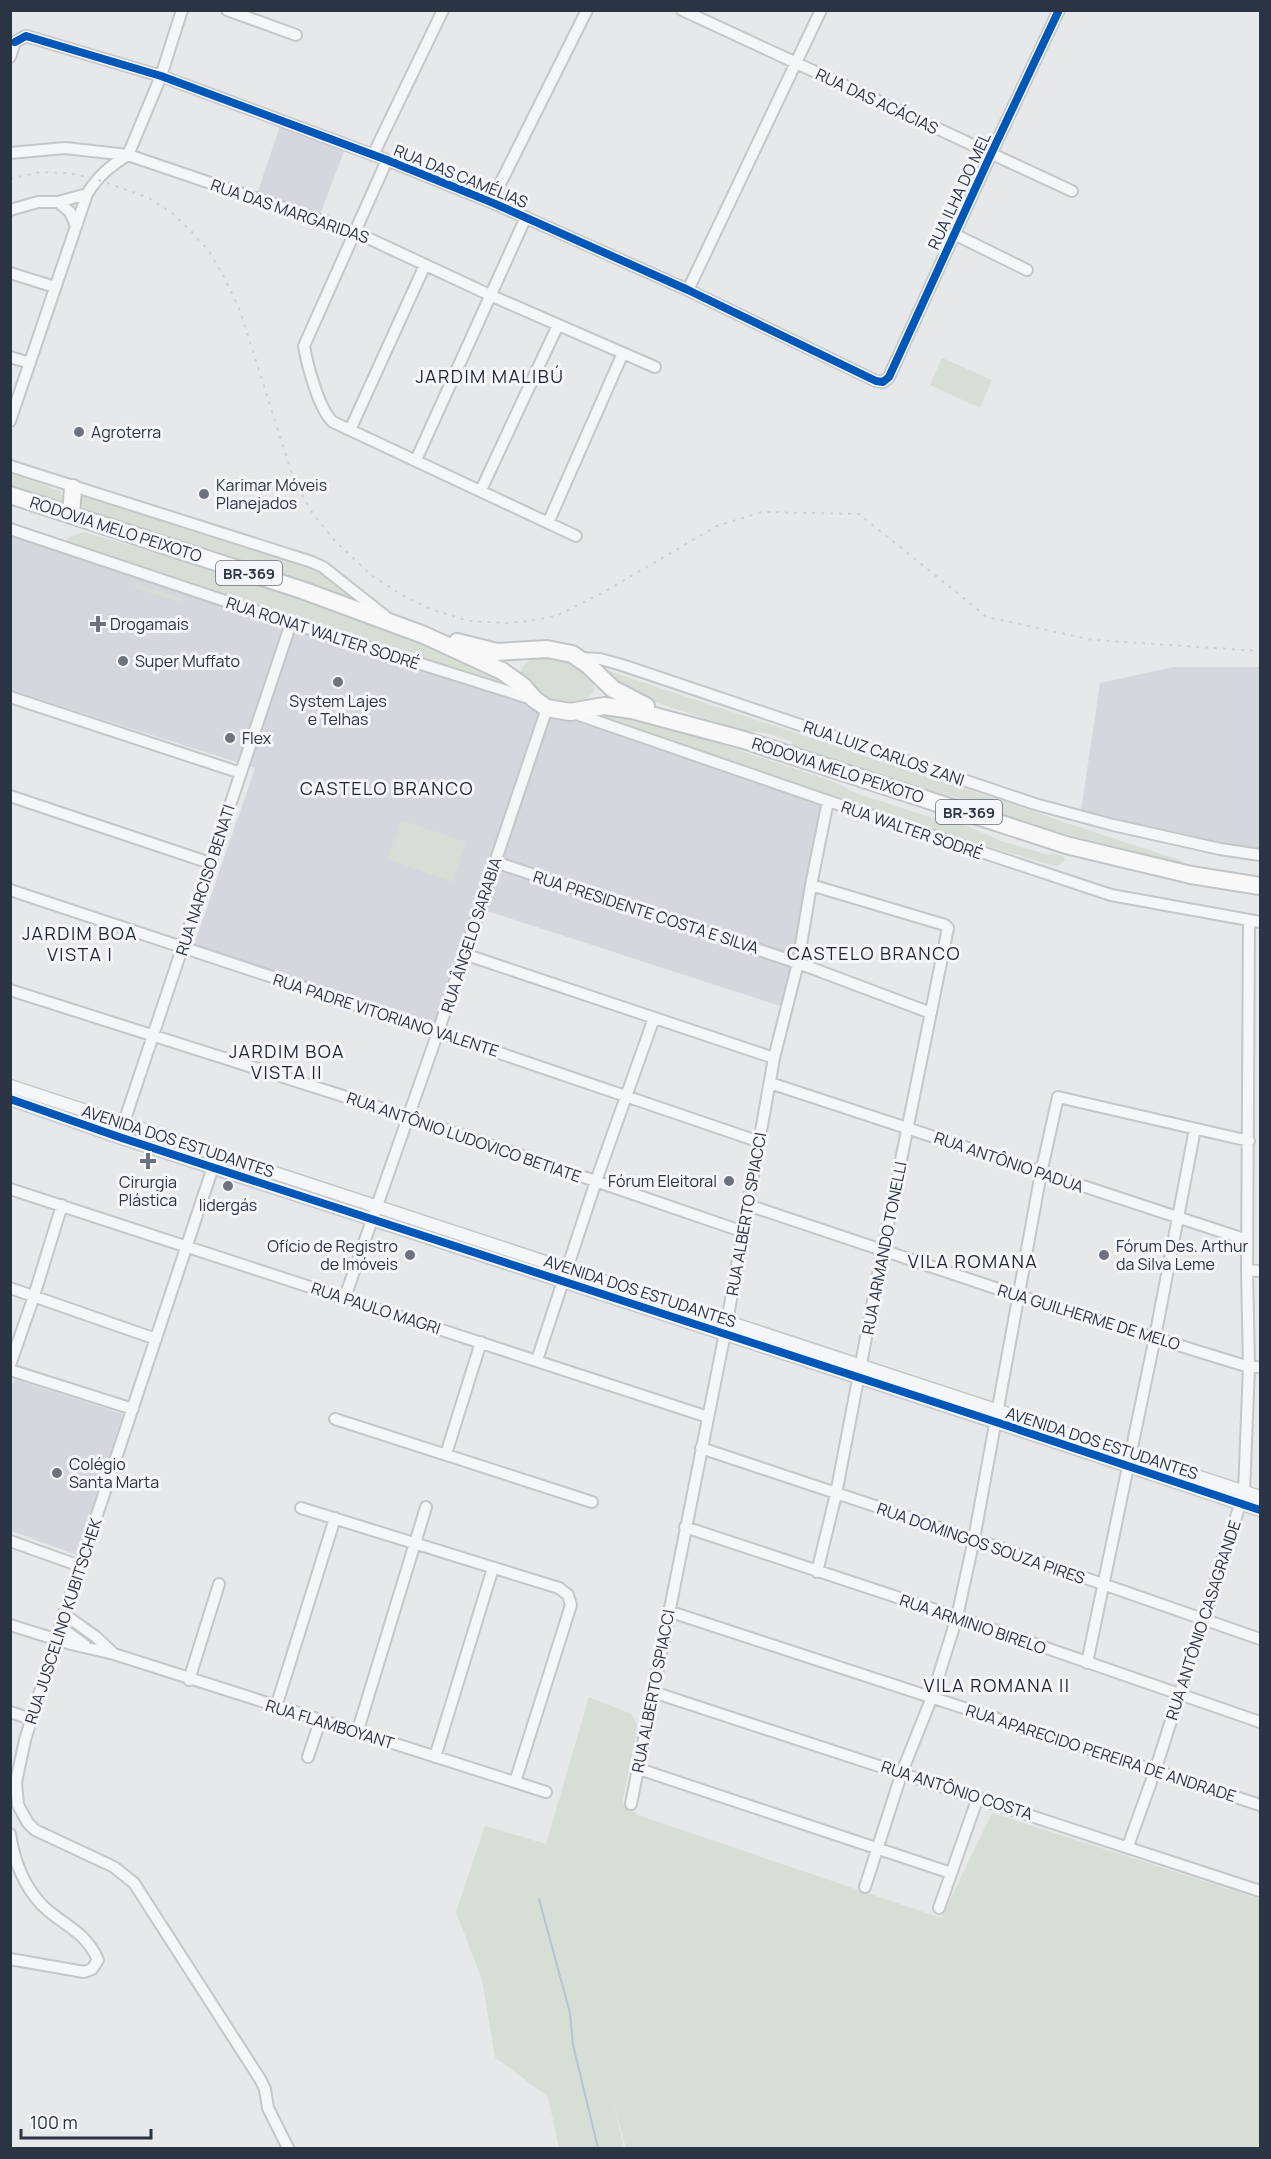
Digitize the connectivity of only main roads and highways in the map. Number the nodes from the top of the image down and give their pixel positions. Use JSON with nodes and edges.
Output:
{"nodes":[{"id":1,"x":73,"y":488,"type":"road end"},
{"id":2,"x":10,"y":495,"type":"edge"},
{"id":3,"x":72,"y":514,"type":"junction"},
{"id":4,"x":424,"y":635,"type":"junction"},
{"id":5,"x":534,"y":650,"type":"junction"},
{"id":6,"x":600,"y":677,"type":"junction"},
{"id":7,"x":523,"y":686,"type":"junction"},
{"id":8,"x":578,"y":711,"type":"junction"},
{"id":9,"x":693,"y":726,"type":"junction"},
{"id":10,"x":1260,"y":886,"type":"edge"}],
"edges":[{"from":1,"to":3,"type":"main road"},
{"from":2,"to":3,"type":"main road","name":"RODOVIA MELO PEIXOTO","number":"BR-369"},
{"from":3,"to":4,"type":"main road","name":"RODOVIA MELO PEIXOTO","number":"BR-369"},
{"from":4,"to":5,"type":"main road","name":"RODOVIA MELO PEIXOTO","number":"BR-369"},
{"from":4,"to":7,"type":"main road","name":"RODOVIA MELO PEIXOTO","number":"BR-369"},
{"from":5,"to":6,"type":"main road","name":"RODOVIA MELO PEIXOTO","number":"BR-369"},
{"from":5,"to":7,"type":"main road"},
{"from":6,"to":8,"type":"main road"},
{"from":6,"to":9,"type":"main road","name":"RODOVIA MELO PEIXOTO","number":"BR-369"},
{"from":7,"to":8,"type":"main road","name":"RODOVIA MELO PEIXOTO","number":"BR-369"},
{"from":8,"to":9,"type":"main road","name":"RODOVIA MELO PEIXOTO","number":"BR-369"},
{"from":9,"to":10,"type":"main road","name":"RODOVIA MELO PEIXOTO","number":"BR-369"}]}
